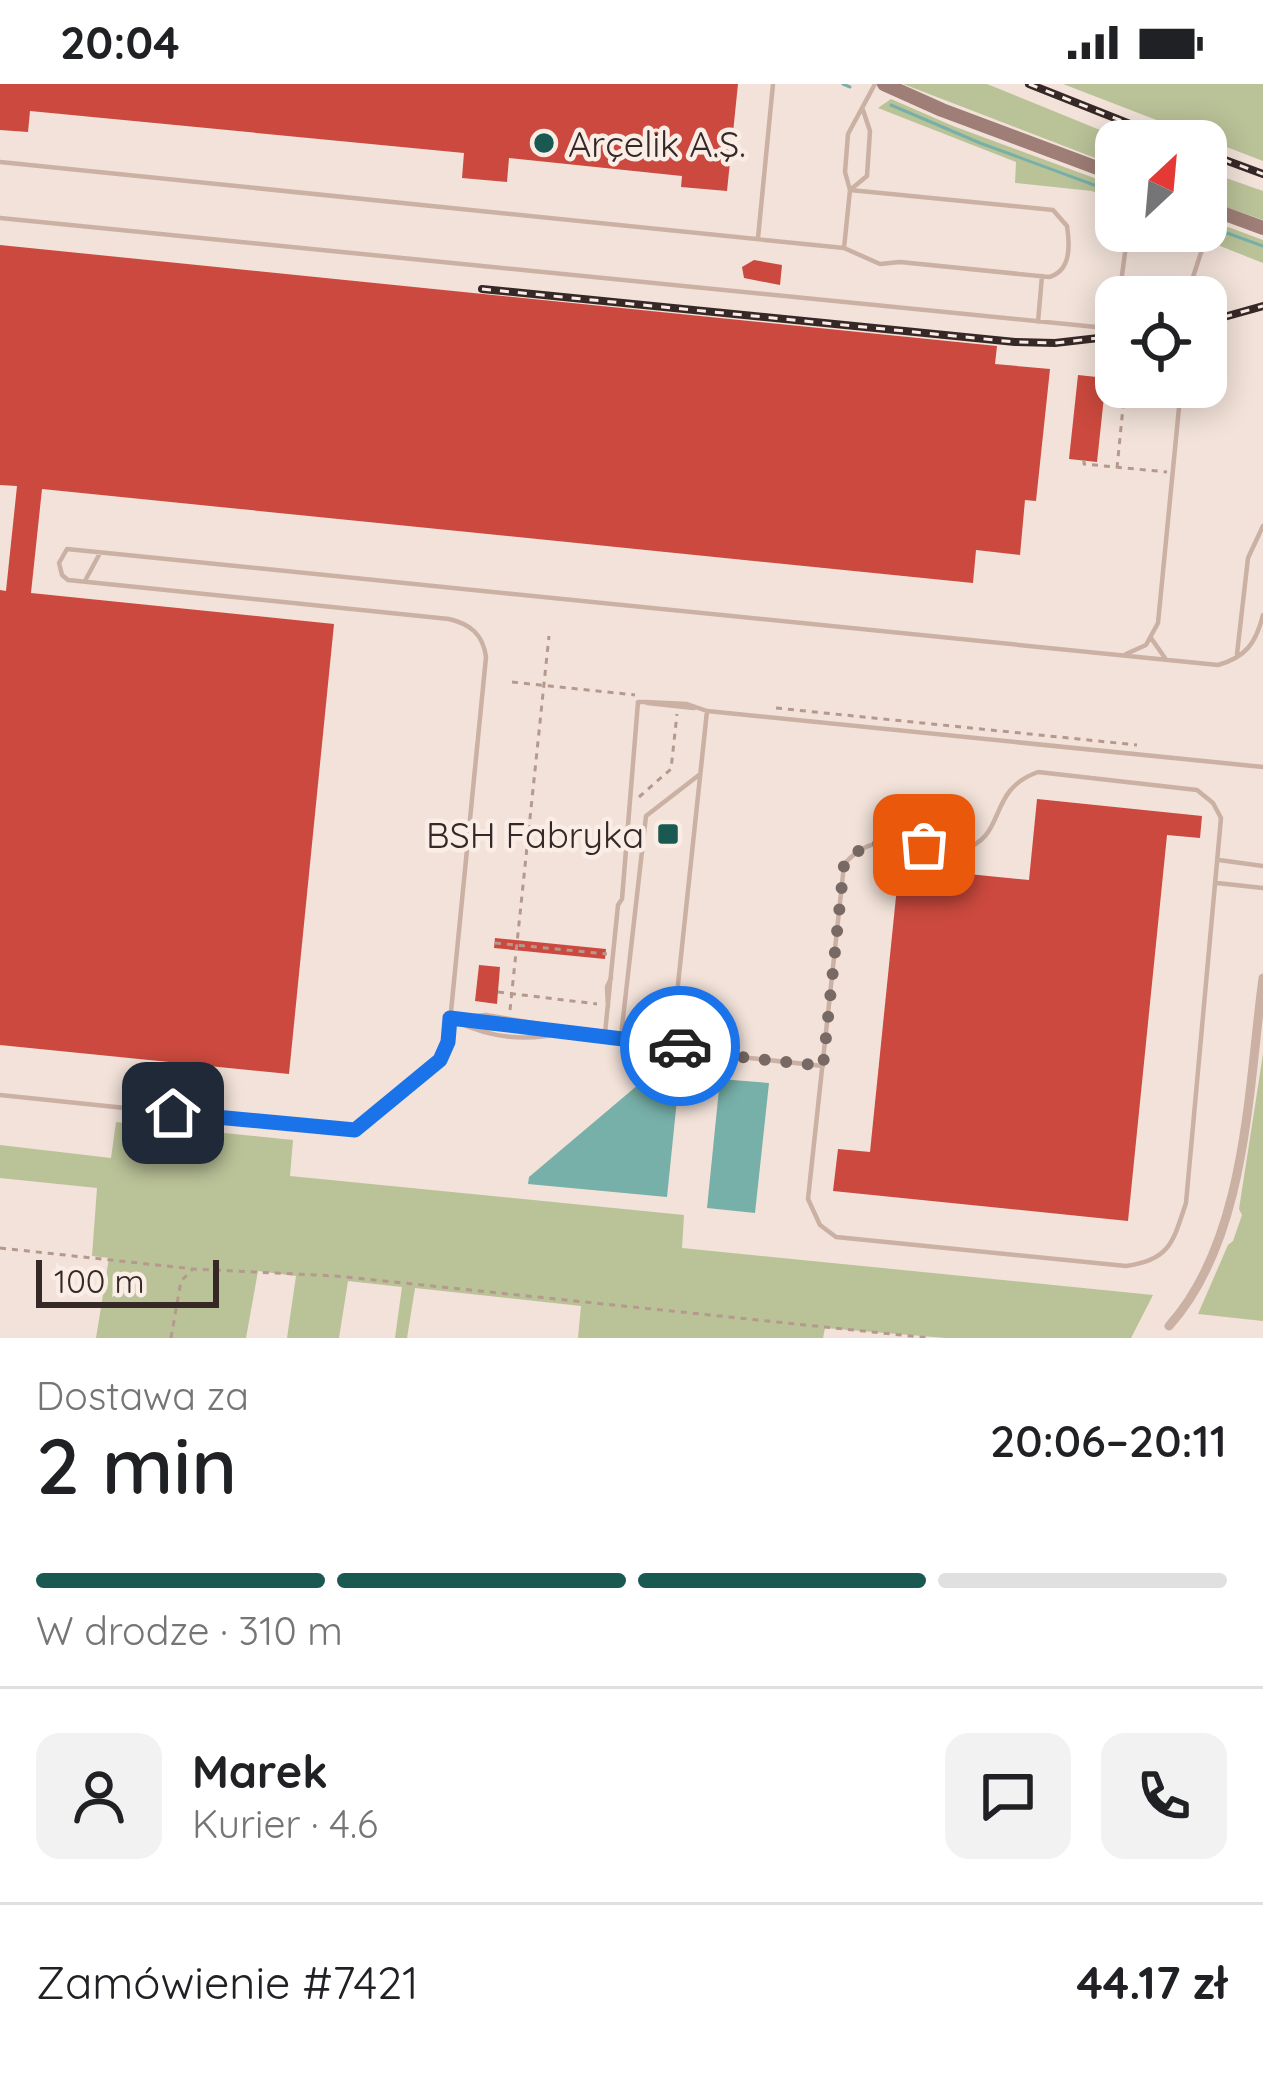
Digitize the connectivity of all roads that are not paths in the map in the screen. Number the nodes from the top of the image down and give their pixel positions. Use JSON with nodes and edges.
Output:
{"nodes":[{"id":1,"x":773,"y":84,"type":"edge"},
{"id":2,"x":875,"y":84,"type":"edge"},
{"id":3,"x":884,"y":84,"type":"edge"},
{"id":4,"x":863,"y":110,"type":"junction"},
{"id":5,"x":0,"y":162,"type":"edge"},
{"id":6,"x":1095,"y":167,"type":"edge"},
{"id":7,"x":850,"y":190,"type":"junction"},
{"id":8,"x":1227,"y":215,"type":"edge"},
{"id":9,"x":0,"y":218,"type":"edge"},
{"id":10,"x":1263,"y":228,"type":"edge"},
{"id":11,"x":758,"y":238,"type":"junction"},
{"id":12,"x":844,"y":248,"type":"junction"},
{"id":13,"x":1042,"y":276,"type":"junction"},
{"id":14,"x":1038,"y":322,"type":"junction"},
{"id":15,"x":1095,"y":327,"type":"edge"},
{"id":16,"x":1179,"y":408,"type":"edge"},
{"id":17,"x":1263,"y":526,"type":"edge"},
{"id":18,"x":100,"y":553,"type":"junction"},
{"id":19,"x":83,"y":581,"type":"junction"},
{"id":20,"x":1263,"y":615,"type":"edge"},
{"id":21,"x":1151,"y":638,"type":"junction"},
{"id":22,"x":1121,"y":655,"type":"junction"},
{"id":23,"x":1237,"y":658,"type":"junction"},
{"id":24,"x":1169,"y":660,"type":"junction"},
{"id":25,"x":707,"y":711,"type":"junction"},
{"id":26,"x":1263,"y":766,"type":"edge"},
{"id":27,"x":700,"y":774,"type":"junction"},
{"id":28,"x":1220,"y":860,"type":"junction"},
{"id":29,"x":1263,"y":866,"type":"edge"},
{"id":30,"x":1217,"y":883,"type":"junction"},
{"id":31,"x":1263,"y":888,"type":"edge"},
{"id":32,"x":1263,"y":978,"type":"edge"},
{"id":33,"x":450,"y":1018,"type":"junction"},
{"id":34,"x":574,"y":1031,"type":"junction"},
{"id":35,"x":605,"y":1035,"type":"junction"},
{"id":36,"x":621,"y":1036,"type":"junction"},
{"id":37,"x":672,"y":1042,"type":"junction"},
{"id":38,"x":823,"y":1066,"type":"junction"},
{"id":39,"x":0,"y":1095,"type":"edge"},
{"id":40,"x":1169,"y":1326,"type":"dead end"}],
"edges":[{"from":1,"to":11,"type":"lane"},
{"from":2,"to":4,"type":"lane"},
{"from":3,"to":6,"type":"street"},
{"from":4,"to":7,"type":"lane"},
{"from":4,"to":7,"type":"lane"},
{"from":5,"to":11,"type":"lane"},
{"from":7,"to":12,"type":"lane"},
{"from":7,"to":13,"type":"lane"},
{"from":8,"to":10,"type":"street"},
{"from":9,"to":14,"type":"lane"},
{"from":11,"to":12,"type":"lane"},
{"from":12,"to":13,"type":"lane"},
{"from":13,"to":14,"type":"lane"},
{"from":14,"to":15,"type":"lane"},
{"from":16,"to":21,"type":"lane"},
{"from":17,"to":23,"type":"lane"},
{"from":18,"to":19,"type":"lane"},
{"from":18,"to":19,"type":"lane"},
{"from":18,"to":22,"type":"lane"},
{"from":19,"to":33,"type":"lane"},
{"from":20,"to":23,"type":"lane"},
{"from":21,"to":22,"type":"lane"},
{"from":21,"to":24,"type":"lane"},
{"from":22,"to":24,"type":"lane"},
{"from":23,"to":24,"type":"lane"},
{"from":25,"to":26,"type":"lane"},
{"from":25,"to":27,"type":"lane"},
{"from":25,"to":35,"type":"lane"},
{"from":27,"to":36,"type":"lane"},
{"from":27,"to":37,"type":"lane"},
{"from":28,"to":29,"type":"lane"},
{"from":28,"to":30,"type":"lane"},
{"from":28,"to":38,"type":"lane"},
{"from":30,"to":31,"type":"lane"},
{"from":30,"to":38,"type":"lane"},
{"from":32,"to":40,"type":"street"},
{"from":33,"to":34,"type":"lane"},
{"from":33,"to":34,"type":"lane"},
{"from":33,"to":34,"type":"lane"},
{"from":33,"to":39,"type":"lane"},
{"from":34,"to":35,"type":"lane"},
{"from":35,"to":36,"type":"lane"},
{"from":36,"to":37,"type":"lane"},
{"from":37,"to":38,"type":"lane"}]}
